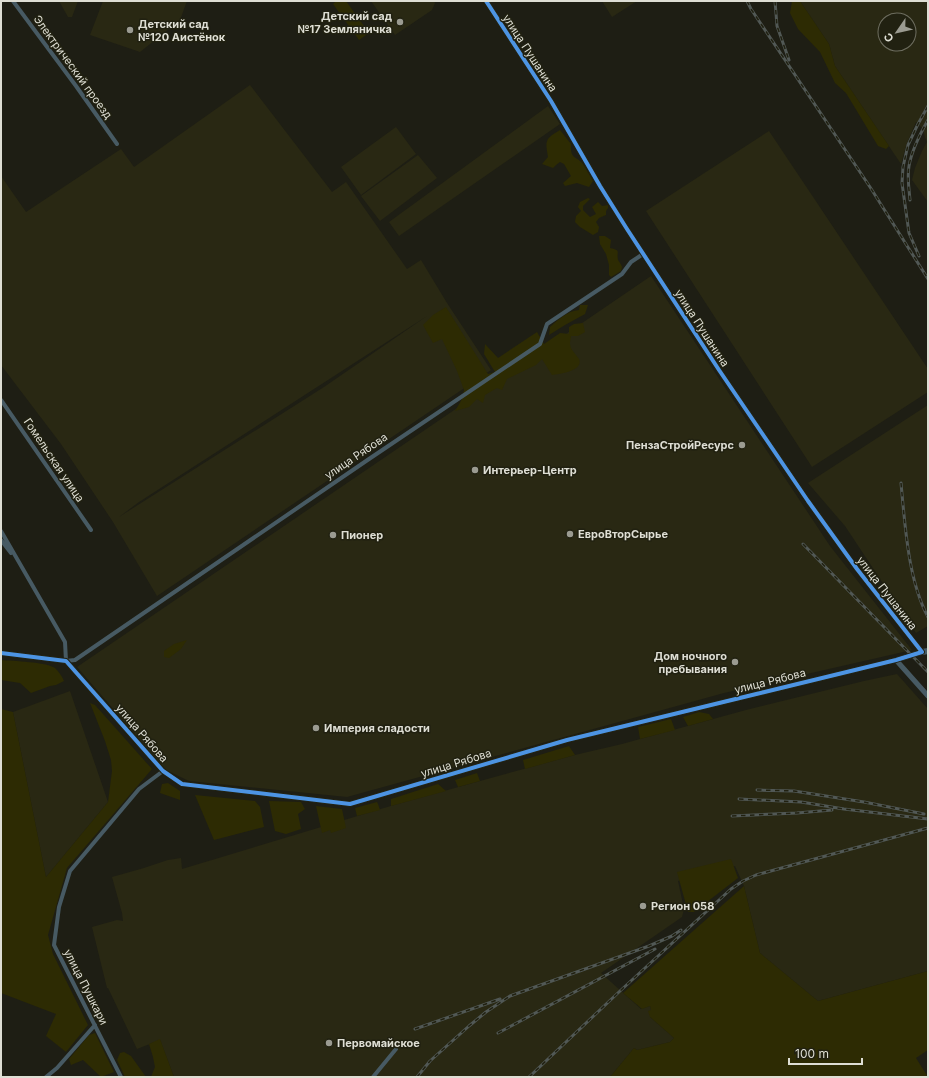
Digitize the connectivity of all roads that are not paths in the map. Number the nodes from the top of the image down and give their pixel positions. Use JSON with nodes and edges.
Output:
{"nodes":[{"id":1,"x":13,"y":1,"type":"edge"},
{"id":2,"x":486,"y":1,"type":"edge"},
{"id":3,"x":117,"y":144,"type":"dead end"},
{"id":4,"x":643,"y":254,"type":"junction"},
{"id":5,"x":1,"y":400,"type":"edge"},
{"id":6,"x":91,"y":530,"type":"dead end"},
{"id":7,"x":1,"y":531,"type":"edge"},
{"id":8,"x":1,"y":540,"type":"edge"},
{"id":9,"x":21,"y":566,"type":"junction"},
{"id":10,"x":925,"y":652,"type":"edge"},
{"id":11,"x":1,"y":653,"type":"edge"},
{"id":12,"x":896,"y":660,"type":"junction"},
{"id":13,"x":66,"y":661,"type":"junction"},
{"id":14,"x":928,"y":696,"type":"edge"},
{"id":15,"x":163,"y":772,"type":"junction"},
{"id":16,"x":95,"y":1025,"type":"junction"},
{"id":17,"x":396,"y":1049,"type":"dead end"},
{"id":18,"x":46,"y":1077,"type":"edge"},
{"id":19,"x":121,"y":1077,"type":"edge"},
{"id":20,"x":373,"y":1077,"type":"edge"}],
"edges":[{"from":1,"to":3,"type":"street","name":"Электрический проезд"},
{"from":2,"to":4,"type":"street","name":"улица Пушанина"},
{"from":4,"to":10,"type":"street","name":"улица Пушанина"},
{"from":4,"to":13,"type":"street","name":"улица Рябова"},
{"from":5,"to":6,"type":"street","name":"Гомельская улица"},
{"from":7,"to":9,"type":"street"},
{"from":8,"to":9,"type":"street"},
{"from":9,"to":13,"type":"street"},
{"from":10,"to":12,"type":"street","name":"улица Рябова"},
{"from":11,"to":13,"type":"street","name":"улица Рябова"},
{"from":12,"to":14,"type":"street"},
{"from":12,"to":15,"type":"street","name":"улица Рябова"},
{"from":13,"to":15,"type":"street","name":"улица Рябова"},
{"from":15,"to":16,"type":"street","name":"улица Пушкари"},
{"from":16,"to":18,"type":"street"},
{"from":16,"to":19,"type":"street","name":"улица Пушкари"},
{"from":17,"to":20,"type":"street"}]}
